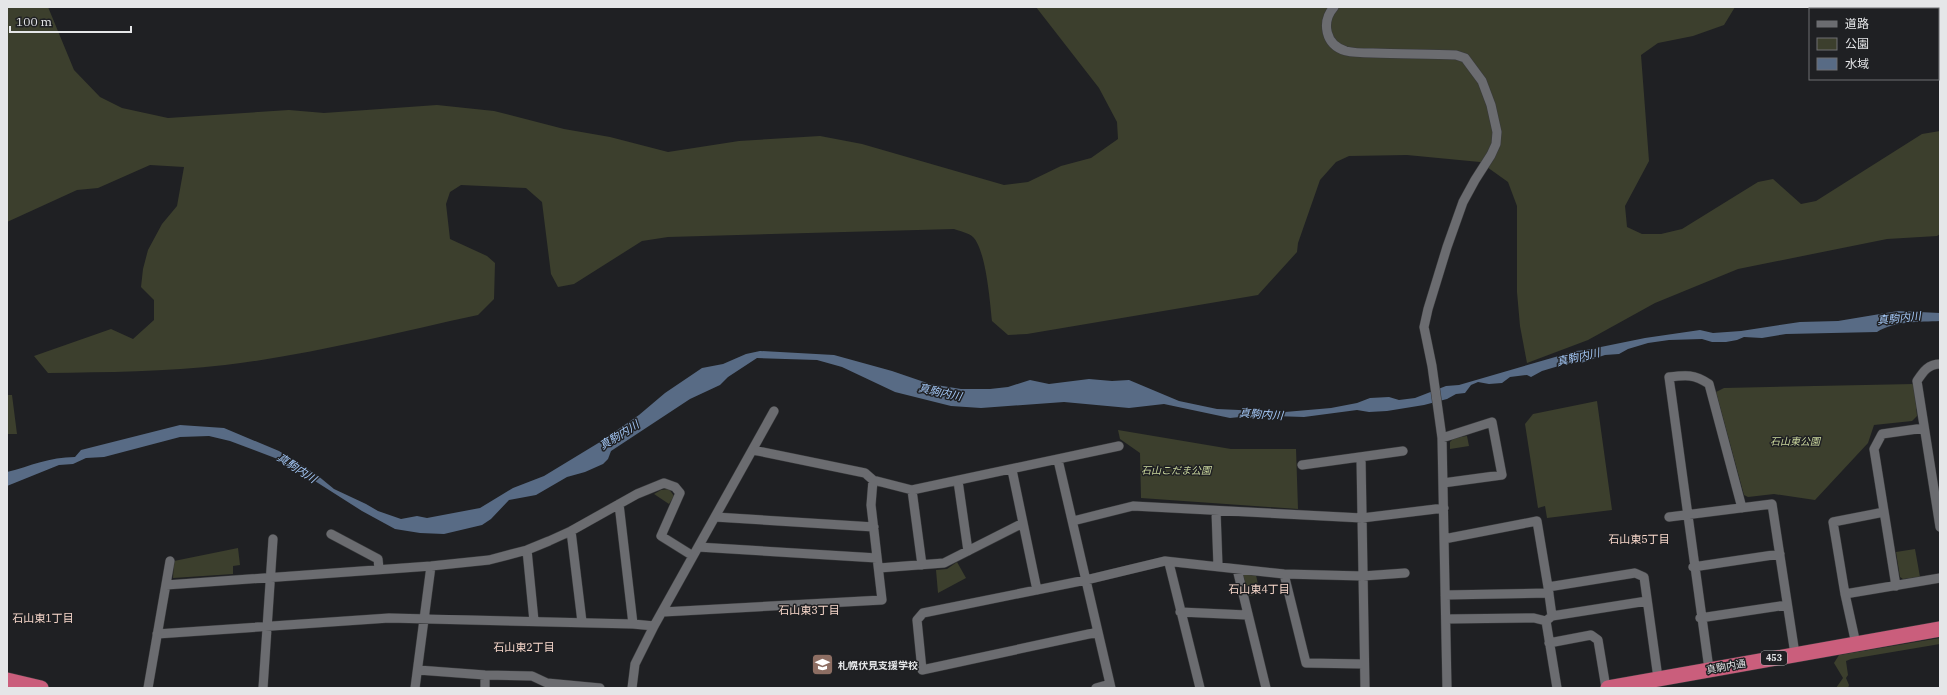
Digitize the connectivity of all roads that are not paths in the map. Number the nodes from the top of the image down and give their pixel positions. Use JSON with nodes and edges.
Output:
{"nodes":[{"id":1,"x":1334,"y":7,"type":"edge"},
{"id":2,"x":1940,"y":364,"type":"edge"},
{"id":3,"x":774,"y":411,"type":"dead end"},
{"id":4,"x":1924,"y":428,"type":"junction"},
{"id":5,"x":1441,"y":434,"type":"junction"},
{"id":6,"x":1120,"y":446,"type":"dead end"},
{"id":7,"x":753,"y":450,"type":"junction"},
{"id":8,"x":1403,"y":451,"type":"dead end"},
{"id":9,"x":1361,"y":458,"type":"junction"},
{"id":10,"x":1058,"y":460,"type":"junction"},
{"id":11,"x":1302,"y":465,"type":"dead end"},
{"id":12,"x":1012,"y":470,"type":"junction"},
{"id":13,"x":873,"y":480,"type":"junction"},
{"id":14,"x":958,"y":481,"type":"junction"},
{"id":15,"x":1443,"y":483,"type":"junction"},
{"id":16,"x":912,"y":490,"type":"junction"},
{"id":17,"x":620,"y":504,"type":"junction"},
{"id":18,"x":1444,"y":508,"type":"junction"},
{"id":19,"x":1742,"y":508,"type":"junction"},
{"id":20,"x":1216,"y":511,"type":"junction"},
{"id":21,"x":1884,"y":512,"type":"junction"},
{"id":22,"x":1687,"y":515,"type":"junction"},
{"id":23,"x":1669,"y":517,"type":"dead end"},
{"id":24,"x":715,"y":518,"type":"junction"},
{"id":25,"x":1362,"y":518,"type":"junction"},
{"id":26,"x":1073,"y":521,"type":"junction"},
{"id":27,"x":1023,"y":523,"type":"junction"},
{"id":28,"x":1940,"y":527,"type":"edge"},
{"id":29,"x":874,"y":528,"type":"junction"},
{"id":30,"x":572,"y":531,"type":"junction"},
{"id":31,"x":331,"y":534,"type":"dead end"},
{"id":32,"x":273,"y":539,"type":"dead end"},
{"id":33,"x":1444,"y":539,"type":"junction"},
{"id":34,"x":527,"y":550,"type":"junction"},
{"id":35,"x":696,"y":551,"type":"junction"},
{"id":36,"x":968,"y":551,"type":"junction"},
{"id":37,"x":1780,"y":554,"type":"junction"},
{"id":38,"x":878,"y":558,"type":"junction"},
{"id":39,"x":170,"y":561,"type":"dead end"},
{"id":40,"x":1169,"y":563,"type":"junction"},
{"id":41,"x":922,"y":565,"type":"junction"},
{"id":42,"x":431,"y":566,"type":"junction"},
{"id":43,"x":1218,"y":566,"type":"junction"},
{"id":44,"x":1693,"y":567,"type":"junction"},
{"id":45,"x":879,"y":568,"type":"junction"},
{"id":46,"x":379,"y":569,"type":"junction"},
{"id":47,"x":1237,"y":569,"type":"junction"},
{"id":48,"x":1405,"y":573,"type":"dead end"},
{"id":49,"x":1284,"y":574,"type":"junction"},
{"id":50,"x":1363,"y":576,"type":"junction"},
{"id":51,"x":270,"y":577,"type":"junction"},
{"id":52,"x":1940,"y":578,"type":"edge"},
{"id":53,"x":1086,"y":580,"type":"junction"},
{"id":54,"x":166,"y":585,"type":"junction"},
{"id":55,"x":1896,"y":586,"type":"junction"},
{"id":56,"x":1037,"y":590,"type":"junction"},
{"id":57,"x":1548,"y":590,"type":"junction"},
{"id":58,"x":1845,"y":594,"type":"junction"},
{"id":59,"x":1445,"y":595,"type":"junction"},
{"id":60,"x":1647,"y":601,"type":"junction"},
{"id":61,"x":1787,"y":604,"type":"junction"},
{"id":62,"x":663,"y":612,"type":"junction"},
{"id":63,"x":1180,"y":612,"type":"junction"},
{"id":64,"x":1247,"y":615,"type":"junction"},
{"id":65,"x":1700,"y":618,"type":"junction"},
{"id":66,"x":424,"y":619,"type":"junction"},
{"id":67,"x":1446,"y":619,"type":"junction"},
{"id":68,"x":1549,"y":619,"type":"junction"},
{"id":69,"x":534,"y":621,"type":"junction"},
{"id":70,"x":582,"y":622,"type":"junction"},
{"id":71,"x":633,"y":624,"type":"junction"},
{"id":72,"x":267,"y":626,"type":"junction"},
{"id":73,"x":654,"y":626,"type":"junction"},
{"id":74,"x":1940,"y":629,"type":"edge"},
{"id":75,"x":1098,"y":632,"type":"junction"},
{"id":76,"x":157,"y":634,"type":"junction"},
{"id":77,"x":1549,"y":643,"type":"junction"},
{"id":78,"x":1856,"y":644,"type":"junction"},
{"id":79,"x":1795,"y":654,"type":"junction"},
{"id":80,"x":1364,"y":664,"type":"junction"},
{"id":81,"x":418,"y":670,"type":"junction"},
{"id":82,"x":1709,"y":670,"type":"junction"},
{"id":83,"x":485,"y":675,"type":"junction"},
{"id":84,"x":1658,"y":678,"type":"junction"},
{"id":85,"x":7,"y":680,"type":"edge"},
{"id":86,"x":1111,"y":686,"type":"edge"},
{"id":87,"x":41,"y":688,"type":"edge"},
{"id":88,"x":148,"y":688,"type":"edge"},
{"id":89,"x":263,"y":688,"type":"edge"},
{"id":90,"x":415,"y":688,"type":"edge"},
{"id":91,"x":484,"y":688,"type":"edge"},
{"id":92,"x":600,"y":688,"type":"edge"},
{"id":93,"x":632,"y":688,"type":"edge"},
{"id":94,"x":1096,"y":688,"type":"edge"},
{"id":95,"x":1200,"y":688,"type":"edge"},
{"id":96,"x":1266,"y":688,"type":"edge"},
{"id":97,"x":1364,"y":688,"type":"edge"},
{"id":98,"x":1447,"y":688,"type":"edge"},
{"id":99,"x":1557,"y":688,"type":"edge"},
{"id":100,"x":1607,"y":688,"type":"edge"}],
"edges":[{"from":1,"to":5,"type":"street"},
{"from":2,"to":4,"type":"street"},
{"from":3,"to":7,"type":"street"},
{"from":4,"to":21,"type":"street"},
{"from":4,"to":28,"type":"street"},
{"from":5,"to":15,"type":"street"},
{"from":5,"to":15,"type":"street"},
{"from":6,"to":10,"type":"street"},
{"from":7,"to":13,"type":"street"},
{"from":7,"to":24,"type":"street"},
{"from":8,"to":9,"type":"street"},
{"from":9,"to":11,"type":"street"},
{"from":9,"to":25,"type":"street"},
{"from":10,"to":12,"type":"street"},
{"from":10,"to":26,"type":"street"},
{"from":12,"to":14,"type":"street"},
{"from":12,"to":27,"type":"street"},
{"from":13,"to":16,"type":"street"},
{"from":13,"to":29,"type":"street"},
{"from":14,"to":16,"type":"street"},
{"from":14,"to":36,"type":"street"},
{"from":15,"to":18,"type":"street"},
{"from":16,"to":41,"type":"street"},
{"from":17,"to":30,"type":"street"},
{"from":17,"to":35,"type":"street"},
{"from":17,"to":71,"type":"street"},
{"from":18,"to":25,"type":"street"},
{"from":18,"to":33,"type":"street"},
{"from":19,"to":22,"type":"street"},
{"from":19,"to":22,"type":"street"},
{"from":19,"to":37,"type":"street"},
{"from":20,"to":25,"type":"street"},
{"from":20,"to":26,"type":"street"},
{"from":20,"to":43,"type":"street"},
{"from":21,"to":55,"type":"street"},
{"from":21,"to":58,"type":"street"},
{"from":22,"to":23,"type":"street"},
{"from":22,"to":44,"type":"street"},
{"from":24,"to":29,"type":"street"},
{"from":24,"to":35,"type":"street"},
{"from":25,"to":50,"type":"street"},
{"from":26,"to":53,"type":"street"},
{"from":27,"to":36,"type":"street"},
{"from":27,"to":56,"type":"street"},
{"from":29,"to":38,"type":"street"},
{"from":30,"to":34,"type":"street"},
{"from":30,"to":70,"type":"street"},
{"from":31,"to":46,"type":"street"},
{"from":32,"to":51,"type":"street"},
{"from":33,"to":57,"type":"street"},
{"from":33,"to":59,"type":"street"},
{"from":34,"to":42,"type":"street"},
{"from":34,"to":69,"type":"street"},
{"from":35,"to":38,"type":"street"},
{"from":35,"to":62,"type":"street"},
{"from":36,"to":41,"type":"street"},
{"from":37,"to":44,"type":"street"},
{"from":37,"to":61,"type":"street"},
{"from":38,"to":45,"type":"street"},
{"from":39,"to":54,"type":"street"},
{"from":40,"to":43,"type":"street"},
{"from":40,"to":53,"type":"street"},
{"from":40,"to":63,"type":"street"},
{"from":41,"to":45,"type":"street"},
{"from":42,"to":46,"type":"street"},
{"from":42,"to":66,"type":"street"},
{"from":43,"to":47,"type":"street"},
{"from":44,"to":65,"type":"street"},
{"from":45,"to":62,"type":"street"},
{"from":46,"to":51,"type":"street"},
{"from":47,"to":49,"type":"street"},
{"from":47,"to":64,"type":"street"},
{"from":48,"to":50,"type":"street"},
{"from":49,"to":50,"type":"street"},
{"from":49,"to":80,"type":"street"},
{"from":50,"to":80,"type":"street"},
{"from":51,"to":54,"type":"street"},
{"from":51,"to":72,"type":"street"},
{"from":52,"to":55,"type":"street"},
{"from":53,"to":56,"type":"street"},
{"from":53,"to":75,"type":"street"},
{"from":54,"to":76,"type":"street"},
{"from":55,"to":58,"type":"street"},
{"from":56,"to":75,"type":"street"},
{"from":57,"to":59,"type":"street"},
{"from":57,"to":60,"type":"street"},
{"from":57,"to":68,"type":"street"},
{"from":58,"to":78,"type":"street"},
{"from":59,"to":67,"type":"street"},
{"from":60,"to":68,"type":"street"},
{"from":60,"to":84,"type":"street"},
{"from":61,"to":65,"type":"street"},
{"from":61,"to":79,"type":"street"},
{"from":62,"to":73,"type":"street"},
{"from":63,"to":64,"type":"street"},
{"from":63,"to":95,"type":"street"},
{"from":64,"to":96,"type":"street"},
{"from":65,"to":82,"type":"street"},
{"from":66,"to":69,"type":"street"},
{"from":66,"to":72,"type":"street"},
{"from":66,"to":81,"type":"street"},
{"from":67,"to":68,"type":"street"},
{"from":67,"to":98,"type":"street"},
{"from":68,"to":77,"type":"street"},
{"from":69,"to":70,"type":"street"},
{"from":70,"to":71,"type":"street"},
{"from":71,"to":73,"type":"street"},
{"from":72,"to":76,"type":"street"},
{"from":72,"to":89,"type":"street"},
{"from":73,"to":93,"type":"street"},
{"from":74,"to":78,"type":"highway","name":"真駒内通","number":"453"},
{"from":75,"to":86,"type":"street"},
{"from":76,"to":88,"type":"street"},
{"from":77,"to":99,"type":"street"},
{"from":77,"to":100,"type":"street"},
{"from":78,"to":79,"type":"highway","name":"真駒内通","number":"453"},
{"from":79,"to":82,"type":"highway","name":"真駒内通","number":"453"},
{"from":80,"to":97,"type":"street"},
{"from":81,"to":83,"type":"street"},
{"from":81,"to":90,"type":"street"},
{"from":82,"to":84,"type":"highway","name":"真駒内通","number":"453"},
{"from":83,"to":91,"type":"street"},
{"from":83,"to":92,"type":"street"},
{"from":84,"to":100,"type":"highway","name":"真駒内通","number":"453"},
{"from":85,"to":87,"type":"highway"},
{"from":86,"to":94,"type":"street"}]}
